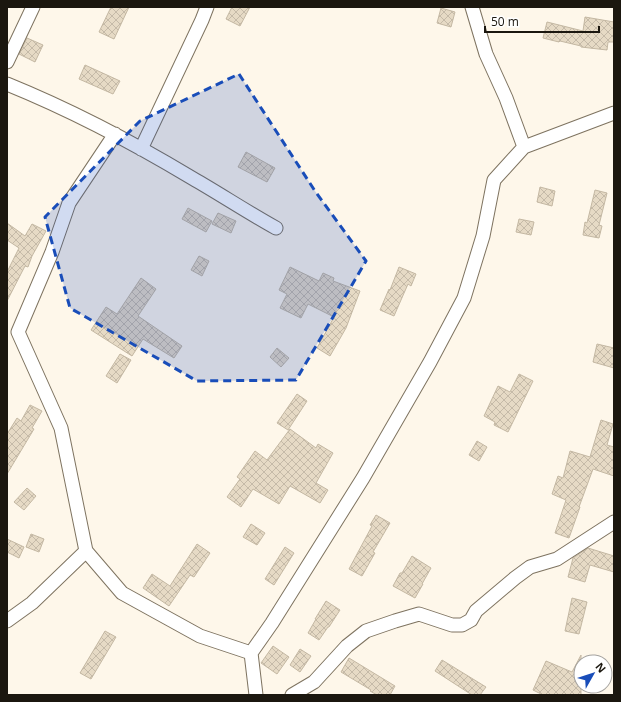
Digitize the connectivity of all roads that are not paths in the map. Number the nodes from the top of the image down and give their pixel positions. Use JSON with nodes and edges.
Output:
{"nodes":[{"id":1,"x":33,"y":7,"type":"edge"},
{"id":2,"x":207,"y":7,"type":"edge"},
{"id":3,"x":472,"y":7,"type":"edge"},
{"id":4,"x":7,"y":62,"type":"edge"},
{"id":5,"x":7,"y":84,"type":"edge"},
{"id":6,"x":614,"y":113,"type":"edge"},
{"id":7,"x":115,"y":134,"type":"junction"},
{"id":8,"x":524,"y":147,"type":"junction"},
{"id":9,"x":141,"y":149,"type":"junction"},
{"id":10,"x":276,"y":228,"type":"dead end"},
{"id":11,"x":12,"y":329,"type":"edge"},
{"id":12,"x":614,"y":522,"type":"edge"},
{"id":13,"x":86,"y":551,"type":"junction"},
{"id":14,"x":7,"y":621,"type":"edge"},
{"id":15,"x":251,"y":653,"type":"junction"},
{"id":16,"x":256,"y":695,"type":"edge"},
{"id":17,"x":292,"y":695,"type":"edge"}],
"edges":[{"from":1,"to":4,"type":"street"},
{"from":2,"to":9,"type":"street"},
{"from":3,"to":8,"type":"street"},
{"from":5,"to":7,"type":"street"},
{"from":6,"to":8,"type":"street"},
{"from":7,"to":9,"type":"street"},
{"from":7,"to":11,"type":"street"},
{"from":8,"to":15,"type":"street"},
{"from":9,"to":10,"type":"street"},
{"from":11,"to":13,"type":"street"},
{"from":12,"to":17,"type":"street"},
{"from":13,"to":14,"type":"street"},
{"from":13,"to":15,"type":"street"},
{"from":15,"to":16,"type":"street"}]}
